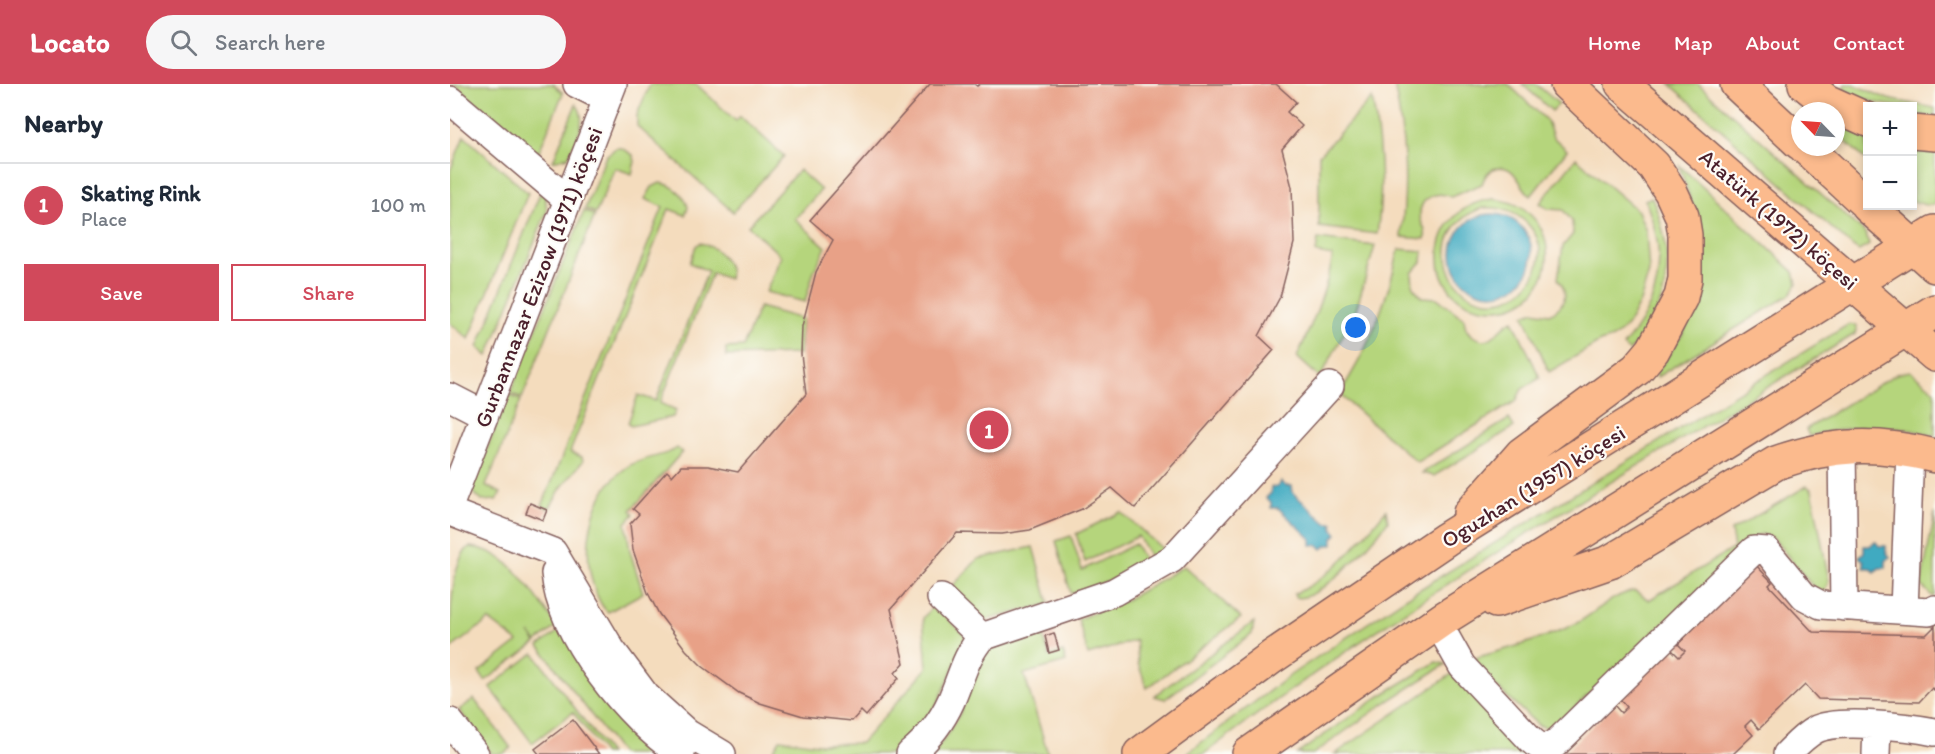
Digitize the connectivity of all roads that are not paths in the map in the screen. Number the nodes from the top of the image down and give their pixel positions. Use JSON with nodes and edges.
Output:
{"nodes":[{"id":1,"x":577,"y":84,"type":"edge"},
{"id":2,"x":1567,"y":84,"type":"edge"},
{"id":3,"x":1622,"y":84,"type":"edge"},
{"id":4,"x":1737,"y":84,"type":"edge"},
{"id":5,"x":1805,"y":84,"type":"edge"},
{"id":6,"x":610,"y":91,"type":"edge"},
{"id":7,"x":450,"y":100,"type":"edge"},
{"id":8,"x":1863,"y":118,"type":"edge"},
{"id":9,"x":1917,"y":132,"type":"edge"},
{"id":10,"x":1791,"y":134,"type":"edge"},
{"id":11,"x":1935,"y":134,"type":"edge"},
{"id":12,"x":1815,"y":156,"type":"edge"},
{"id":13,"x":568,"y":200,"type":"junction"},
{"id":14,"x":1863,"y":200,"type":"edge"},
{"id":15,"x":1875,"y":210,"type":"edge"},
{"id":16,"x":1927,"y":248,"type":"edge"},
{"id":17,"x":1855,"y":284,"type":"junction"},
{"id":18,"x":1935,"y":311,"type":"edge"},
{"id":19,"x":1906,"y":329,"type":"junction"},
{"id":20,"x":1935,"y":355,"type":"edge"},
{"id":21,"x":1330,"y":386,"type":"dead end"},
{"id":22,"x":450,"y":397,"type":"edge"},
{"id":23,"x":485,"y":415,"type":"junction"},
{"id":24,"x":1842,"y":446,"type":"junction"},
{"id":25,"x":1923,"y":453,"type":"edge"},
{"id":26,"x":450,"y":504,"type":"edge"},
{"id":27,"x":450,"y":512,"type":"edge"},
{"id":28,"x":1446,"y":539,"type":"junction"},
{"id":29,"x":553,"y":552,"type":"junction"},
{"id":30,"x":941,"y":598,"type":"dead end"},
{"id":31,"x":1844,"y":607,"type":"junction"},
{"id":32,"x":1935,"y":609,"type":"edge"},
{"id":33,"x":1904,"y":610,"type":"junction"},
{"id":34,"x":1440,"y":621,"type":"junction"},
{"id":35,"x":982,"y":637,"type":"junction"},
{"id":36,"x":1877,"y":726,"type":"junction"},
{"id":37,"x":453,"y":731,"type":"edge"},
{"id":38,"x":1935,"y":732,"type":"edge"},
{"id":39,"x":475,"y":754,"type":"edge"},
{"id":40,"x":681,"y":754,"type":"edge"},
{"id":41,"x":722,"y":754,"type":"edge"},
{"id":42,"x":910,"y":754,"type":"edge"},
{"id":43,"x":1140,"y":754,"type":"edge"},
{"id":44,"x":1249,"y":754,"type":"edge"},
{"id":45,"x":1787,"y":754,"type":"edge"},
{"id":46,"x":1876,"y":754,"type":"edge"}],
"edges":[{"from":1,"to":6,"type":"street"},
{"from":2,"to":28,"type":"main road"},
{"from":3,"to":17,"type":"main road","name":"Atatürk (1972) köçesi"},
{"from":4,"to":10,"type":"main road"},
{"from":5,"to":8,"type":"main road"},
{"from":6,"to":13,"type":"street","name":"Gurbannazar Ezizow (1971) köçesi"},
{"from":7,"to":13,"type":"street"},
{"from":9,"to":11,"type":"main road"},
{"from":12,"to":14,"type":"main road"},
{"from":13,"to":23,"type":"street","name":"Gurbannazar Ezizow (1971) köçesi"},
{"from":15,"to":16,"type":"main road"},
{"from":16,"to":17,"type":"main road","name":"Oguzhan (1957) köçesi"},
{"from":17,"to":19,"type":"main road","name":"Atatürk (1972) köçesi"},
{"from":17,"to":28,"type":"main road","name":"Oguzhan (1957) köçesi"},
{"from":18,"to":19,"type":"main road"},
{"from":19,"to":20,"type":"main road","name":"Atatürk (1972) köçesi"},
{"from":19,"to":34,"type":"main road"},
{"from":21,"to":35,"type":"street"},
{"from":22,"to":23,"type":"street"},
{"from":23,"to":26,"type":"street","name":"Gurbannazar Ezizow (1971) köçesi"},
{"from":24,"to":25,"type":"main road"},
{"from":24,"to":31,"type":"street"},
{"from":24,"to":34,"type":"main road"},
{"from":25,"to":33,"type":"street"},
{"from":27,"to":29,"type":"street"},
{"from":28,"to":43,"type":"main road","name":"Oguzhan (1957) köçesi"},
{"from":29,"to":40,"type":"street"},
{"from":29,"to":41,"type":"street"},
{"from":30,"to":35,"type":"street"},
{"from":31,"to":33,"type":"street"},
{"from":31,"to":34,"type":"street"},
{"from":32,"to":33,"type":"street"},
{"from":34,"to":44,"type":"main road"},
{"from":35,"to":42,"type":"street"},
{"from":36,"to":38,"type":"street"},
{"from":36,"to":45,"type":"street"},
{"from":36,"to":46,"type":"street"},
{"from":37,"to":39,"type":"street"}]}
